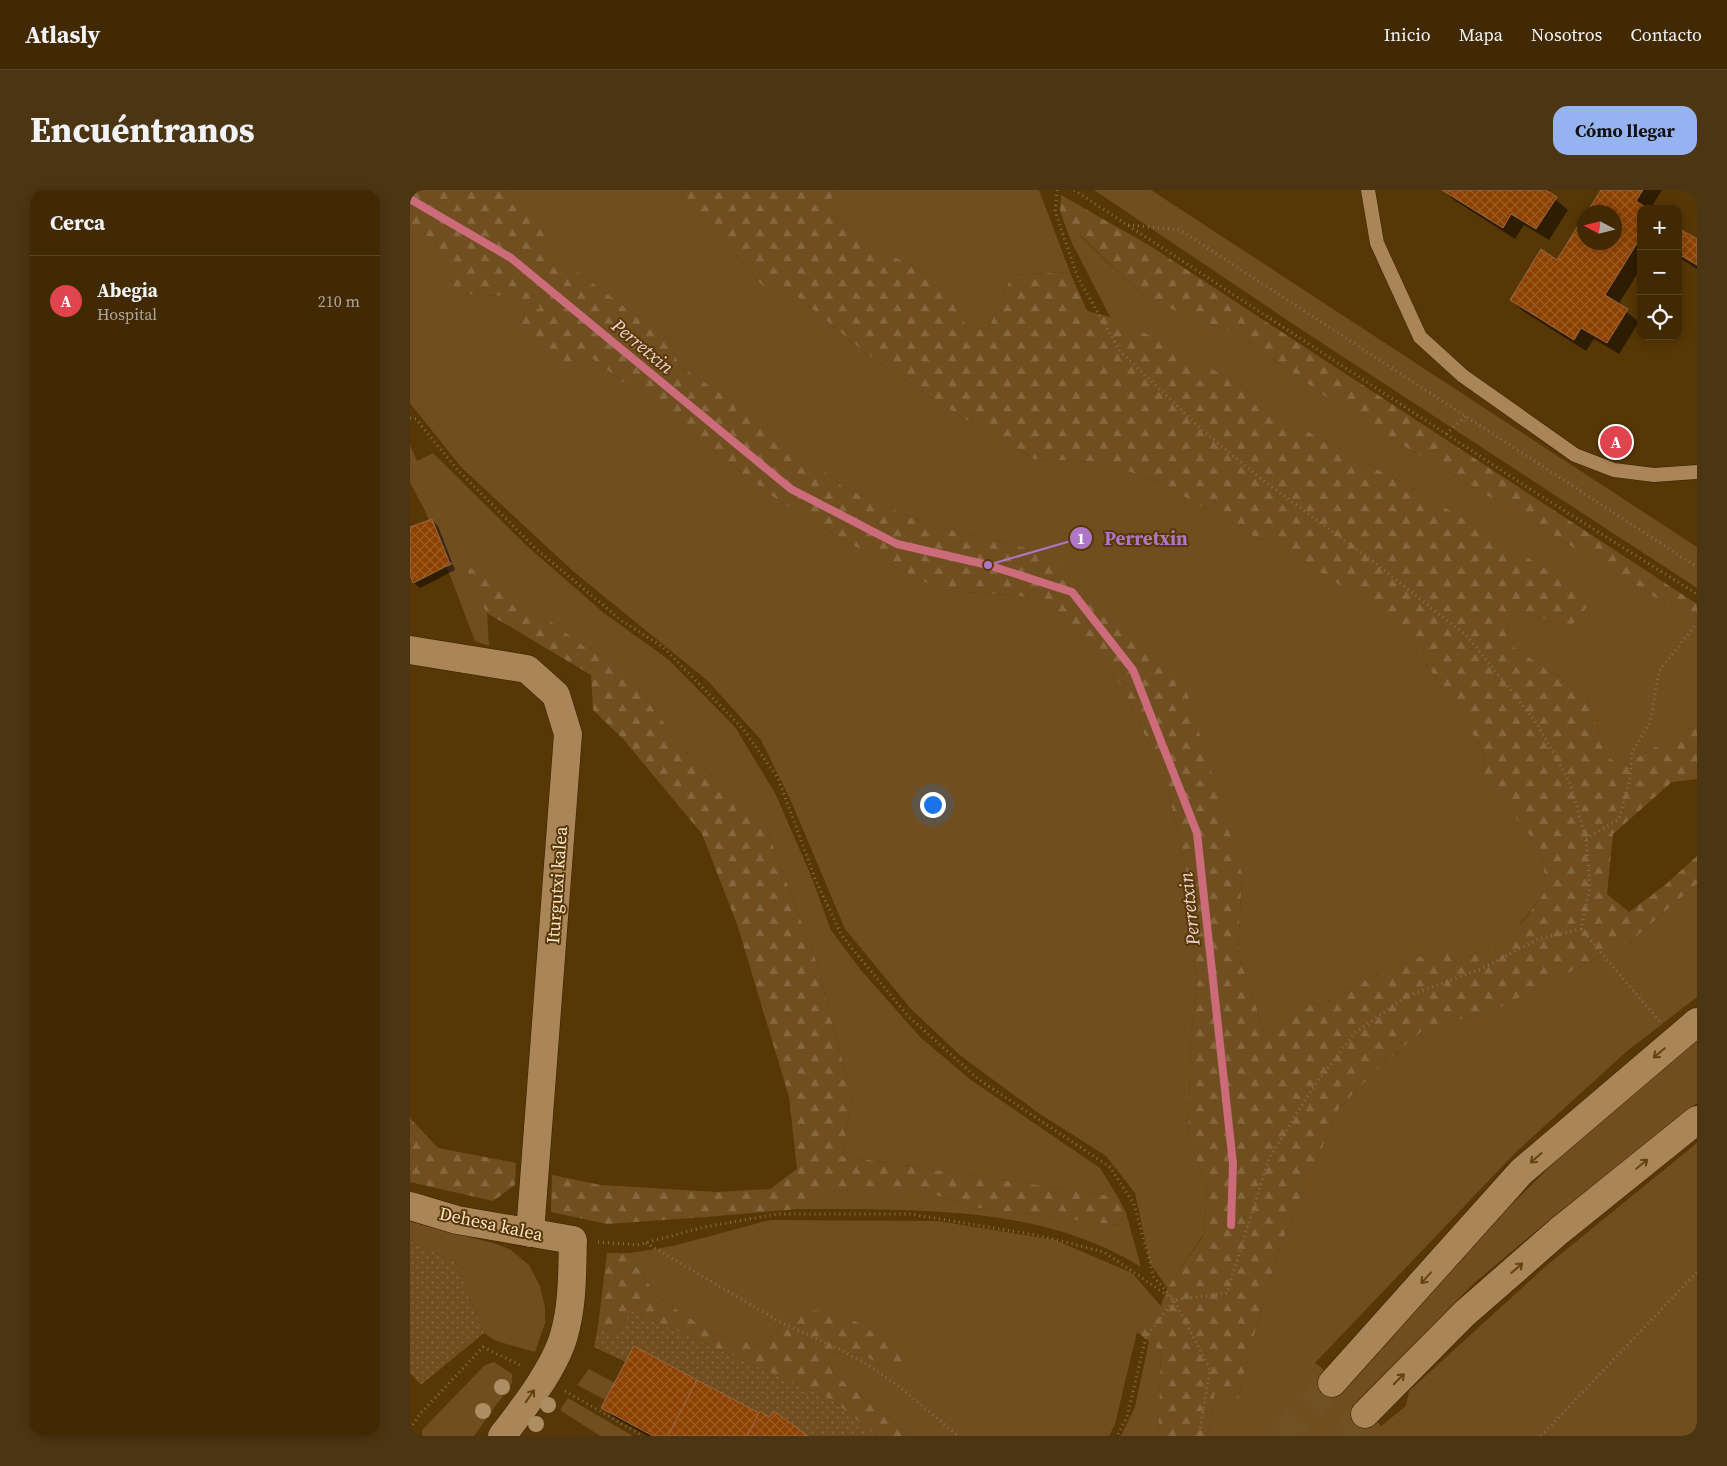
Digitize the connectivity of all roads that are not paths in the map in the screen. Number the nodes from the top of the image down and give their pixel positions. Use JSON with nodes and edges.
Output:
{"nodes":[{"id":1,"x":1368,"y":190,"type":"edge"},
{"id":2,"x":1697,"y":472,"type":"edge"},
{"id":3,"x":410,"y":650,"type":"edge"},
{"id":4,"x":1697,"y":1022,"type":"edge"},
{"id":5,"x":1697,"y":1120,"type":"edge"},
{"id":6,"x":410,"y":1206,"type":"edge"},
{"id":7,"x":530,"y":1233,"type":"junction"},
{"id":8,"x":1332,"y":1383,"type":"tunnel mouth"},
{"id":9,"x":1365,"y":1414,"type":"tunnel mouth"},
{"id":10,"x":502,"y":1436,"type":"edge"}],
"edges":[{"from":1,"to":2,"type":"lane"},
{"from":3,"to":7,"type":"street","name":"Iturgutxi kalea"},
{"from":4,"to":8,"type":"street","one_way":true},
{"from":9,"to":5,"type":"street","one_way":true},
{"from":6,"to":7,"type":"street","name":"Dehesa kalea"},
{"from":10,"to":7,"type":"street","name":"Dehesa kalea","one_way":true}]}
